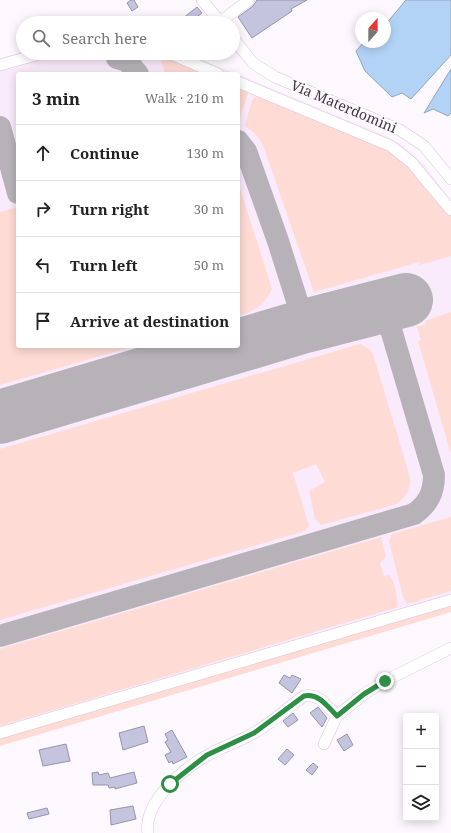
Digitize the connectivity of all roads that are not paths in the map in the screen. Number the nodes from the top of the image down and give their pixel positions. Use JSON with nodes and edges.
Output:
{"nodes":[{"id":1,"x":202,"y":0,"type":"edge"},
{"id":2,"x":249,"y":0,"type":"edge"},
{"id":3,"x":215,"y":16,"type":"edge"},
{"id":4,"x":228,"y":16,"type":"edge"},
{"id":5,"x":240,"y":47,"type":"edge"},
{"id":6,"x":18,"y":60,"type":"edge"},
{"id":7,"x":185,"y":60,"type":"edge"},
{"id":8,"x":0,"y":65,"type":"edge"},
{"id":9,"x":213,"y":72,"type":"edge"},
{"id":10,"x":240,"y":83,"type":"edge"},
{"id":11,"x":451,"y":179,"type":"edge"},
{"id":12,"x":451,"y":210,"type":"edge"},
{"id":13,"x":451,"y":600,"type":"edge"},
{"id":14,"x":451,"y":648,"type":"edge"},
{"id":15,"x":337,"y":716,"type":"junction"},
{"id":16,"x":0,"y":733,"type":"edge"},
{"id":17,"x":324,"y":744,"type":"dead end"},
{"id":18,"x":148,"y":833,"type":"edge"}],
"edges":[{"from":1,"to":3,"type":"street"},
{"from":2,"to":4,"type":"street"},
{"from":5,"to":11,"type":"street","name":"Via Materdomini"},
{"from":6,"to":8,"type":"street"},
{"from":7,"to":9,"type":"street"},
{"from":10,"to":12,"type":"street"},
{"from":13,"to":16,"type":"street"},
{"from":14,"to":15,"type":"street"},
{"from":15,"to":17,"type":"street"},
{"from":15,"to":18,"type":"street"}]}
